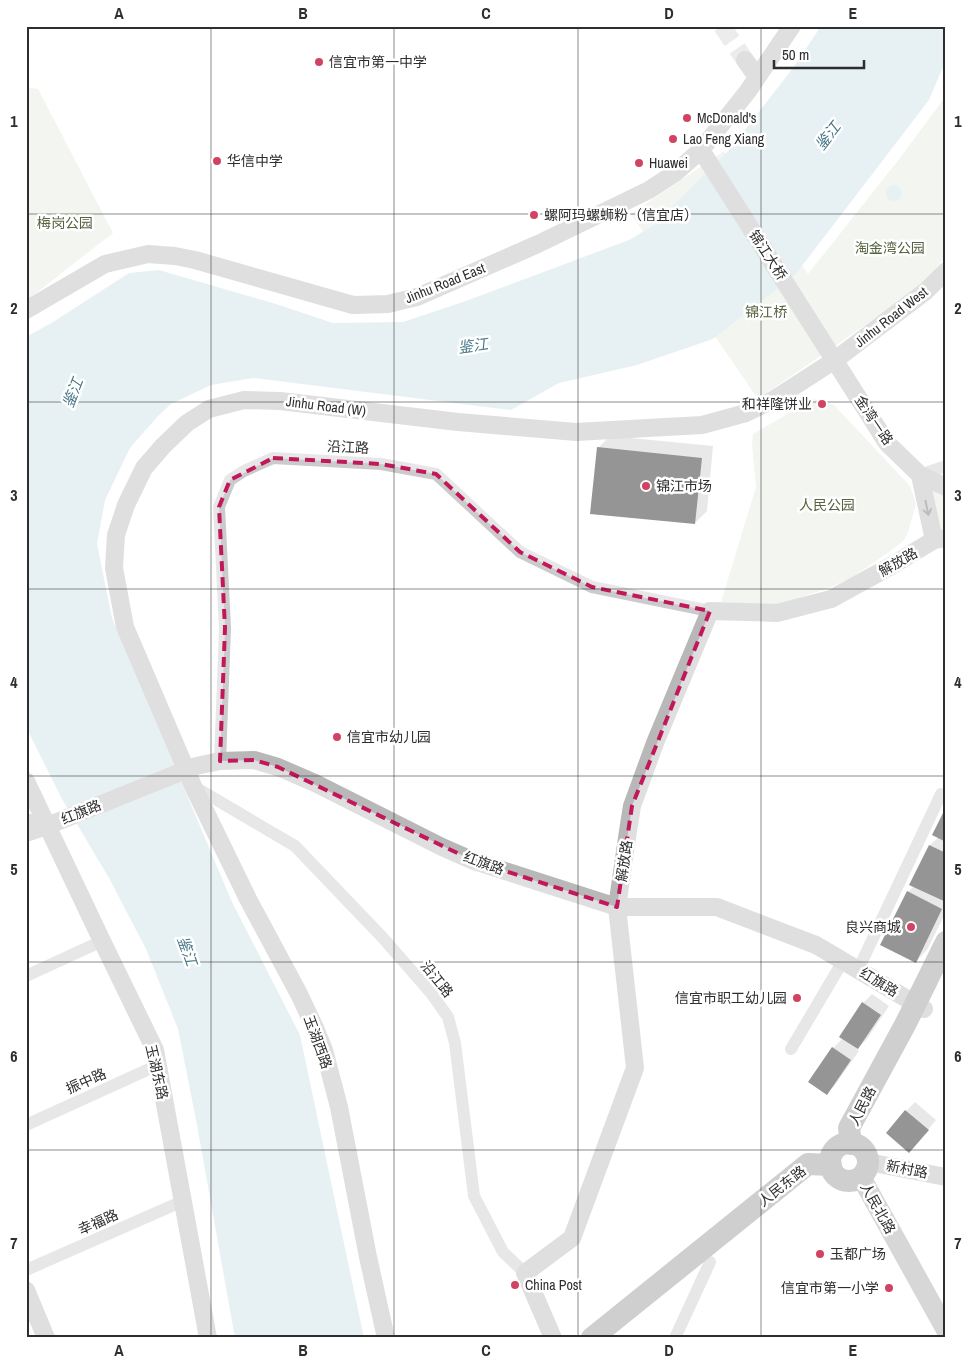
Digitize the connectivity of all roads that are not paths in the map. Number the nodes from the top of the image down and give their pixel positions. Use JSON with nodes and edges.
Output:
{"nodes":[{"id":1,"x":792,"y":26,"type":"edge"},
{"id":2,"x":745,"y":60,"type":"tunnel mouth"},
{"id":3,"x":757,"y":77,"type":"junction"},
{"id":4,"x":701,"y":150,"type":"junction"},
{"id":5,"x":946,"y":270,"type":"edge"},
{"id":6,"x":26,"y":310,"type":"edge"},
{"id":7,"x":835,"y":360,"type":"junction"},
{"id":8,"x":946,"y":466,"type":"edge"},
{"id":9,"x":920,"y":475,"type":"junction"},
{"id":10,"x":946,"y":487,"type":"edge"},
{"id":11,"x":940,"y":539,"type":"edge"},
{"id":12,"x":710,"y":611,"type":"junction"},
{"id":13,"x":220,"y":761,"type":"junction"},
{"id":14,"x":186,"y":770,"type":"junction"},
{"id":15,"x":26,"y":781,"type":"edge"},
{"id":16,"x":193,"y":786,"type":"junction"},
{"id":17,"x":941,"y":794,"type":"dead end"},
{"id":18,"x":26,"y":824,"type":"edge"},
{"id":19,"x":47,"y":826,"type":"junction"},
{"id":20,"x":26,"y":833,"type":"edge"},
{"id":21,"x":617,"y":907,"type":"junction"},
{"id":22,"x":102,"y":941,"type":"junction"},
{"id":23,"x":946,"y":942,"type":"edge"},
{"id":24,"x":843,"y":961,"type":"junction"},
{"id":25,"x":946,"y":964,"type":"edge"},
{"id":26,"x":858,"y":970,"type":"junction"},
{"id":27,"x":26,"y":976,"type":"edge"},
{"id":28,"x":920,"y":1006,"type":"junction"},
{"id":29,"x":791,"y":1048,"type":"dead end"},
{"id":30,"x":158,"y":1065,"type":"junction"},
{"id":31,"x":26,"y":1124,"type":"edge"},
{"id":32,"x":851,"y":1144,"type":"junction"},
{"id":33,"x":831,"y":1165,"type":"junction"},
{"id":34,"x":864,"y":1170,"type":"junction"},
{"id":35,"x":946,"y":1177,"type":"edge"},
{"id":36,"x":183,"y":1201,"type":"junction"},
{"id":37,"x":710,"y":1262,"type":"junction"},
{"id":38,"x":26,"y":1270,"type":"edge"},
{"id":39,"x":524,"y":1273,"type":"junction"},
{"id":40,"x":26,"y":1290,"type":"edge"},
{"id":41,"x":946,"y":1316,"type":"edge"},
{"id":42,"x":946,"y":1330,"type":"edge"},
{"id":43,"x":46,"y":1338,"type":"edge"},
{"id":44,"x":208,"y":1338,"type":"edge"},
{"id":45,"x":386,"y":1338,"type":"edge"},
{"id":46,"x":553,"y":1338,"type":"edge"},
{"id":47,"x":592,"y":1338,"type":"edge"},
{"id":48,"x":615,"y":1338,"type":"edge"},
{"id":49,"x":675,"y":1338,"type":"edge"}],
"edges":[{"from":1,"to":3,"type":"main road","name":"Jinhu Road East"},
{"from":2,"to":3,"type":"main road"},
{"from":3,"to":4,"type":"main road","name":"Jinhu Road East"},
{"from":4,"to":6,"type":"main road","name":"Jinhu Road East"},
{"from":4,"to":7,"type":"main road","name":"锦江大桥"},
{"from":5,"to":7,"type":"main road","name":"Jinhu Road West"},
{"from":7,"to":9,"type":"main road","name":"金湾一路"},
{"from":7,"to":14,"type":"main road","name":"Jinhu Road (W)"},
{"from":8,"to":9,"type":"street"},
{"from":9,"to":10,"type":"main road"},
{"from":9,"to":11,"type":"main road","one_way":true},
{"from":11,"to":12,"type":"main road","name":"解放路"},
{"from":12,"to":13,"type":"street","name":"沿江路"},
{"from":12,"to":21,"type":"main road","name":"解放路"},
{"from":13,"to":14,"type":"main road","name":"红旗路"},
{"from":13,"to":21,"type":"main road","name":"红旗路"},
{"from":14,"to":16,"type":"main road","name":"玉湖西路"},
{"from":14,"to":19,"type":"main road","name":"红旗路"},
{"from":15,"to":19,"type":"main road"},
{"from":16,"to":39,"type":"street","name":"沿江路"},
{"from":16,"to":45,"type":"main road","name":"玉湖西路"},
{"from":17,"to":26,"type":"street"},
{"from":18,"to":19,"type":"main road"},
{"from":19,"to":20,"type":"main road","name":"红旗路"},
{"from":19,"to":22,"type":"main road","name":"玉湖东路"},
{"from":21,"to":24,"type":"main road","name":"红旗路"},
{"from":21,"to":39,"type":"main road","name":"解放路"},
{"from":22,"to":27,"type":"street"},
{"from":22,"to":30,"type":"main road","name":"玉湖东路"},
{"from":23,"to":28,"type":"highway","name":"人民路"},
{"from":24,"to":26,"type":"main road","name":"红旗路"},
{"from":24,"to":29,"type":"street"},
{"from":25,"to":28,"type":"highway","name":"人民路"},
{"from":26,"to":28,"type":"main road","name":"红旗路"},
{"from":28,"to":32,"type":"highway","name":"人民路"},
{"from":30,"to":31,"type":"street","name":"振中路"},
{"from":30,"to":36,"type":"main road","name":"玉湖东路"},
{"from":32,"to":33,"type":"highway"},
{"from":32,"to":34,"type":"highway"},
{"from":33,"to":34,"type":"highway"},
{"from":33,"to":37,"type":"highway","name":"人民东路"},
{"from":33,"to":47,"type":"highway","name":"人民东路"},
{"from":34,"to":35,"type":"main road","name":"新村路"},
{"from":34,"to":41,"type":"main road","name":"人民北路"},
{"from":34,"to":42,"type":"main road","name":"人民北路"},
{"from":36,"to":38,"type":"street","name":"幸福路"},
{"from":36,"to":44,"type":"main road","name":"玉湖东路"},
{"from":37,"to":48,"type":"highway","name":"人民东路"},
{"from":37,"to":49,"type":"street"},
{"from":39,"to":46,"type":"main road"},
{"from":40,"to":43,"type":"main road"}]}
